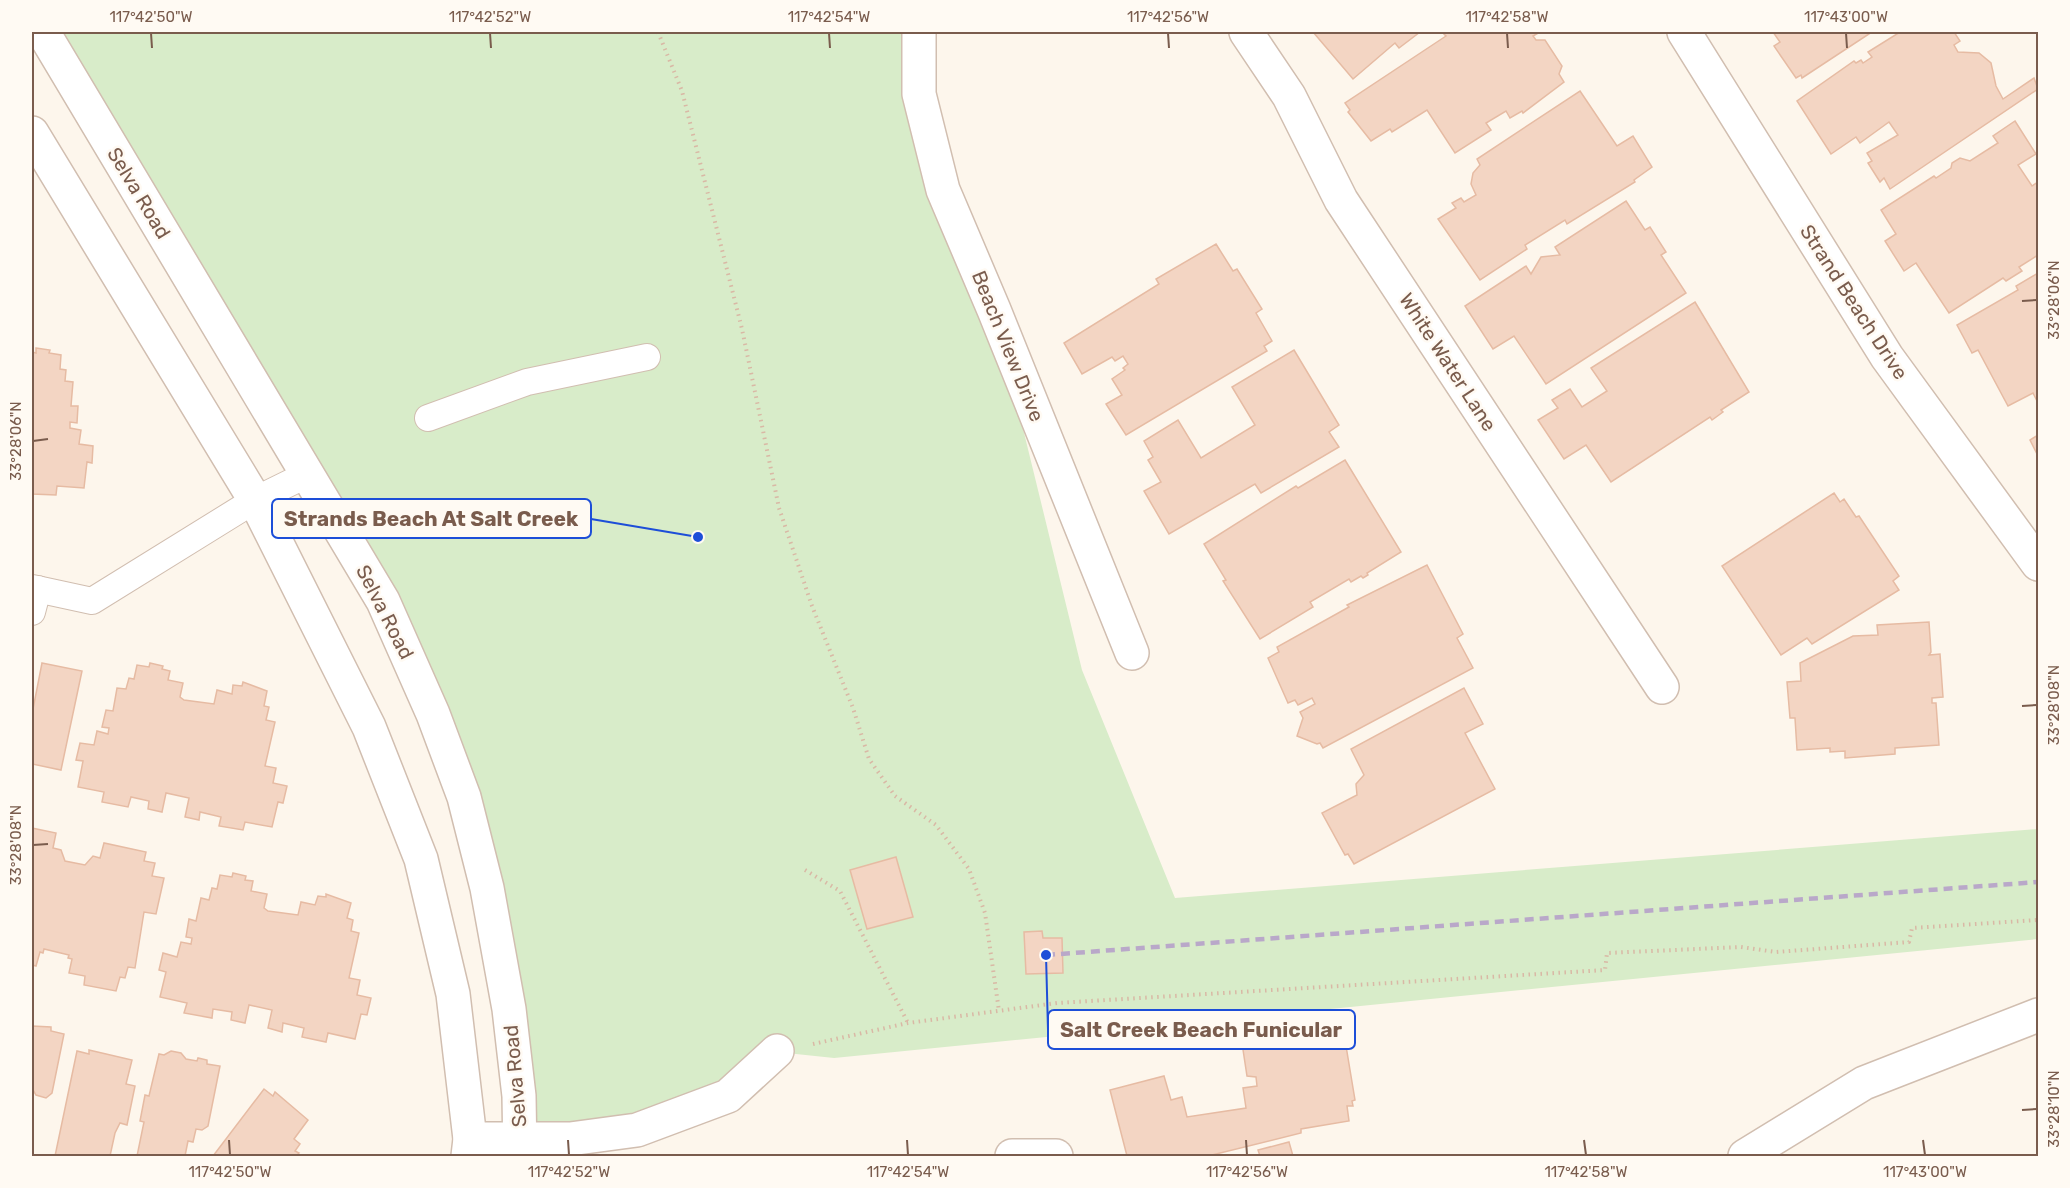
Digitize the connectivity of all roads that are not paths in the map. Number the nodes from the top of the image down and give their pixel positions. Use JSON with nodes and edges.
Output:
{"nodes":[{"id":1,"x":43,"y":32,"type":"edge"},
{"id":2,"x":919,"y":32,"type":"edge"},
{"id":3,"x":1246,"y":32,"type":"edge"},
{"id":4,"x":1683,"y":32,"type":"edge"},
{"id":5,"x":32,"y":133,"type":"edge"},
{"id":6,"x":647,"y":357,"type":"dead end"},
{"id":7,"x":428,"y":418,"type":"dead end"},
{"id":8,"x":308,"y":474,"type":"junction"},
{"id":9,"x":255,"y":500,"type":"junction"},
{"id":10,"x":2038,"y":564,"type":"edge"},
{"id":11,"x":34,"y":596,"type":"edge"},
{"id":12,"x":1132,"y":653,"type":"dead end"},
{"id":13,"x":1662,"y":687,"type":"dead end"},
{"id":14,"x":2038,"y":1015,"type":"edge"},
{"id":15,"x":777,"y":1052,"type":"road end"},
{"id":16,"x":469,"y":1148,"type":"edge"},
{"id":17,"x":521,"y":1148,"type":"edge"},
{"id":18,"x":1012,"y":1156,"type":"edge"},
{"id":19,"x":1056,"y":1156,"type":"edge"},
{"id":20,"x":1745,"y":1156,"type":"edge"}],
"edges":[{"from":1,"to":8,"type":"street","name":"Selva Road"},
{"from":2,"to":12,"type":"street","name":"Beach View Drive"},
{"from":3,"to":13,"type":"street","name":"White Water Lane"},
{"from":4,"to":10,"type":"street","name":"Strand Beach Drive"},
{"from":5,"to":9,"type":"street"},
{"from":6,"to":7,"type":"lane"},
{"from":8,"to":9,"type":"lane"},
{"from":8,"to":17,"type":"street","name":"Selva Road"},
{"from":9,"to":11,"type":"lane"},
{"from":9,"to":16,"type":"street"},
{"from":14,"to":20,"type":"street"},
{"from":15,"to":17,"type":"street"},
{"from":16,"to":17,"type":"street"},
{"from":18,"to":19,"type":"street"}]}
